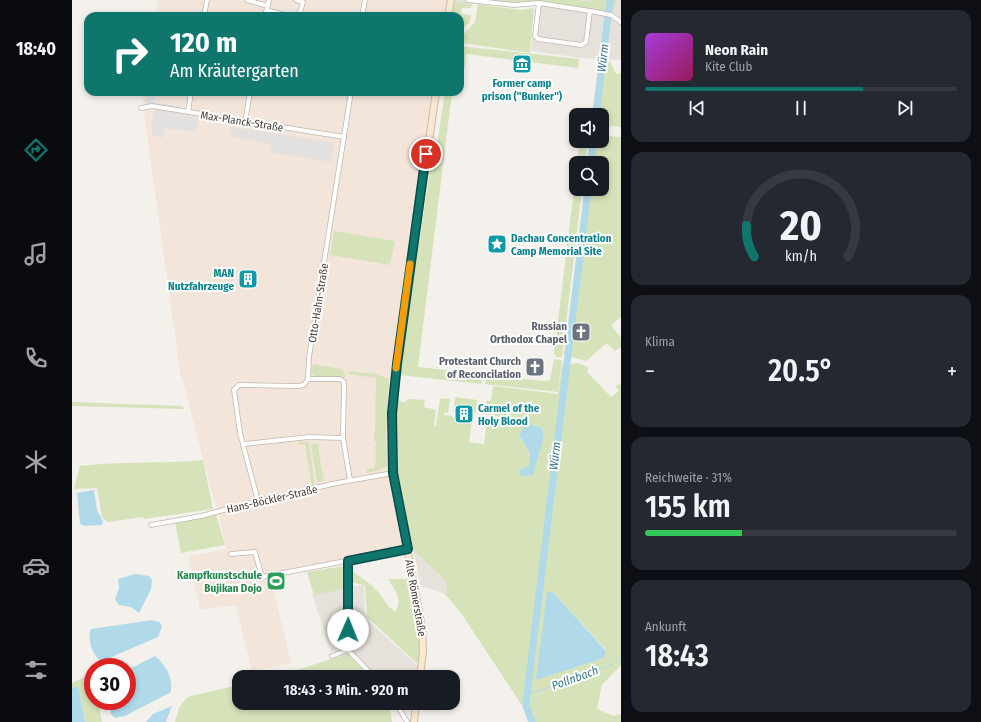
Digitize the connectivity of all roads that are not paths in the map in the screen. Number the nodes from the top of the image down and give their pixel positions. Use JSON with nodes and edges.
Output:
{"nodes":[{"id":1,"x":207,"y":0,"type":"edge"},
{"id":2,"x":247,"y":0,"type":"edge"},
{"id":3,"x":269,"y":0,"type":"edge"},
{"id":4,"x":296,"y":0,"type":"edge"},
{"id":5,"x":366,"y":0,"type":"edge"},
{"id":6,"x":451,"y":0,"type":"edge"},
{"id":7,"x":468,"y":0,"type":"edge"},
{"id":8,"x":539,"y":3,"type":"junction"},
{"id":9,"x":267,"y":8,"type":"junction"},
{"id":10,"x":590,"y":10,"type":"junction"},
{"id":11,"x":205,"y":12,"type":"edge"},
{"id":12,"x":266,"y":12,"type":"edge"},
{"id":13,"x":278,"y":12,"type":"edge"},
{"id":14,"x":300,"y":12,"type":"edge"},
{"id":15,"x":363,"y":12,"type":"edge"},
{"id":16,"x":449,"y":12,"type":"edge"},
{"id":17,"x":621,"y":22,"type":"edge"},
{"id":18,"x":190,"y":96,"type":"edge"},
{"id":19,"x":249,"y":96,"type":"edge"},
{"id":20,"x":350,"y":96,"type":"edge"},
{"id":21,"x":435,"y":96,"type":"edge"},
{"id":22,"x":141,"y":108,"type":"dead end"},
{"id":23,"x":188,"y":112,"type":"junction"},
{"id":24,"x":245,"y":122,"type":"junction"},
{"id":25,"x":344,"y":137,"type":"junction"},
{"id":26,"x":308,"y":379,"type":"junction"},
{"id":27,"x":343,"y":438,"type":"junction"},
{"id":28,"x":244,"y":444,"type":"junction"},
{"id":29,"x":393,"y":473,"type":"junction"},
{"id":30,"x":350,"y":480,"type":"junction"},
{"id":31,"x":258,"y":500,"type":"junction"},
{"id":32,"x":150,"y":525,"type":"dead end"},
{"id":33,"x":408,"y":549,"type":"junction"},
{"id":34,"x":231,"y":554,"type":"dead end"},
{"id":35,"x":348,"y":561,"type":"junction"},
{"id":36,"x":348,"y":650,"type":"junction"},
{"id":37,"x":332,"y":656,"type":"dead end"},
{"id":38,"x":367,"y":670,"type":"edge"},
{"id":39,"x":421,"y":670,"type":"edge"},
{"id":40,"x":400,"y":710,"type":"edge"},
{"id":41,"x":415,"y":710,"type":"edge"},
{"id":42,"x":407,"y":722,"type":"edge"},
{"id":43,"x":414,"y":722,"type":"edge"}],
"edges":[{"from":1,"to":11,"type":"street"},
{"from":2,"to":9,"type":"street"},
{"from":3,"to":9,"type":"street"},
{"from":4,"to":14,"type":"street"},
{"from":5,"to":15,"type":"street"},
{"from":6,"to":16,"type":"main road"},
{"from":7,"to":8,"type":"street"},
{"from":8,"to":10,"type":"street"},
{"from":8,"to":10,"type":"street"},
{"from":9,"to":12,"type":"street"},
{"from":9,"to":13,"type":"street"},
{"from":10,"to":17,"type":"street"},
{"from":18,"to":23,"type":"street"},
{"from":19,"to":24,"type":"street"},
{"from":20,"to":25,"type":"street","name":"Otto-Hahn-Straße"},
{"from":21,"to":29,"type":"main road","name":"Alte Römerstraße"},
{"from":22,"to":23,"type":"street","name":"Max-Planck-Straße"},
{"from":23,"to":24,"type":"street","name":"Max-Planck-Straße"},
{"from":24,"to":25,"type":"street","name":"Max-Planck-Straße"},
{"from":25,"to":26,"type":"street","name":"Otto-Hahn-Straße"},
{"from":26,"to":27,"type":"street"},
{"from":26,"to":28,"type":"street"},
{"from":27,"to":28,"type":"street"},
{"from":27,"to":30,"type":"street"},
{"from":28,"to":31,"type":"street"},
{"from":29,"to":30,"type":"street","name":"Hans-Böckler-Straße"},
{"from":29,"to":33,"type":"main road","name":"Alte Römerstraße"},
{"from":30,"to":31,"type":"street","name":"Hans-Böckler-Straße"},
{"from":31,"to":32,"type":"street","name":"Hans-Böckler-Straße"},
{"from":33,"to":35,"type":"street"},
{"from":33,"to":39,"type":"main road","name":"Alte Römerstraße"},
{"from":34,"to":35,"type":"street"},
{"from":35,"to":36,"type":"street"},
{"from":36,"to":37,"type":"street"},
{"from":36,"to":38,"type":"street"},
{"from":40,"to":42,"type":"street"},
{"from":41,"to":43,"type":"main road"}]}
